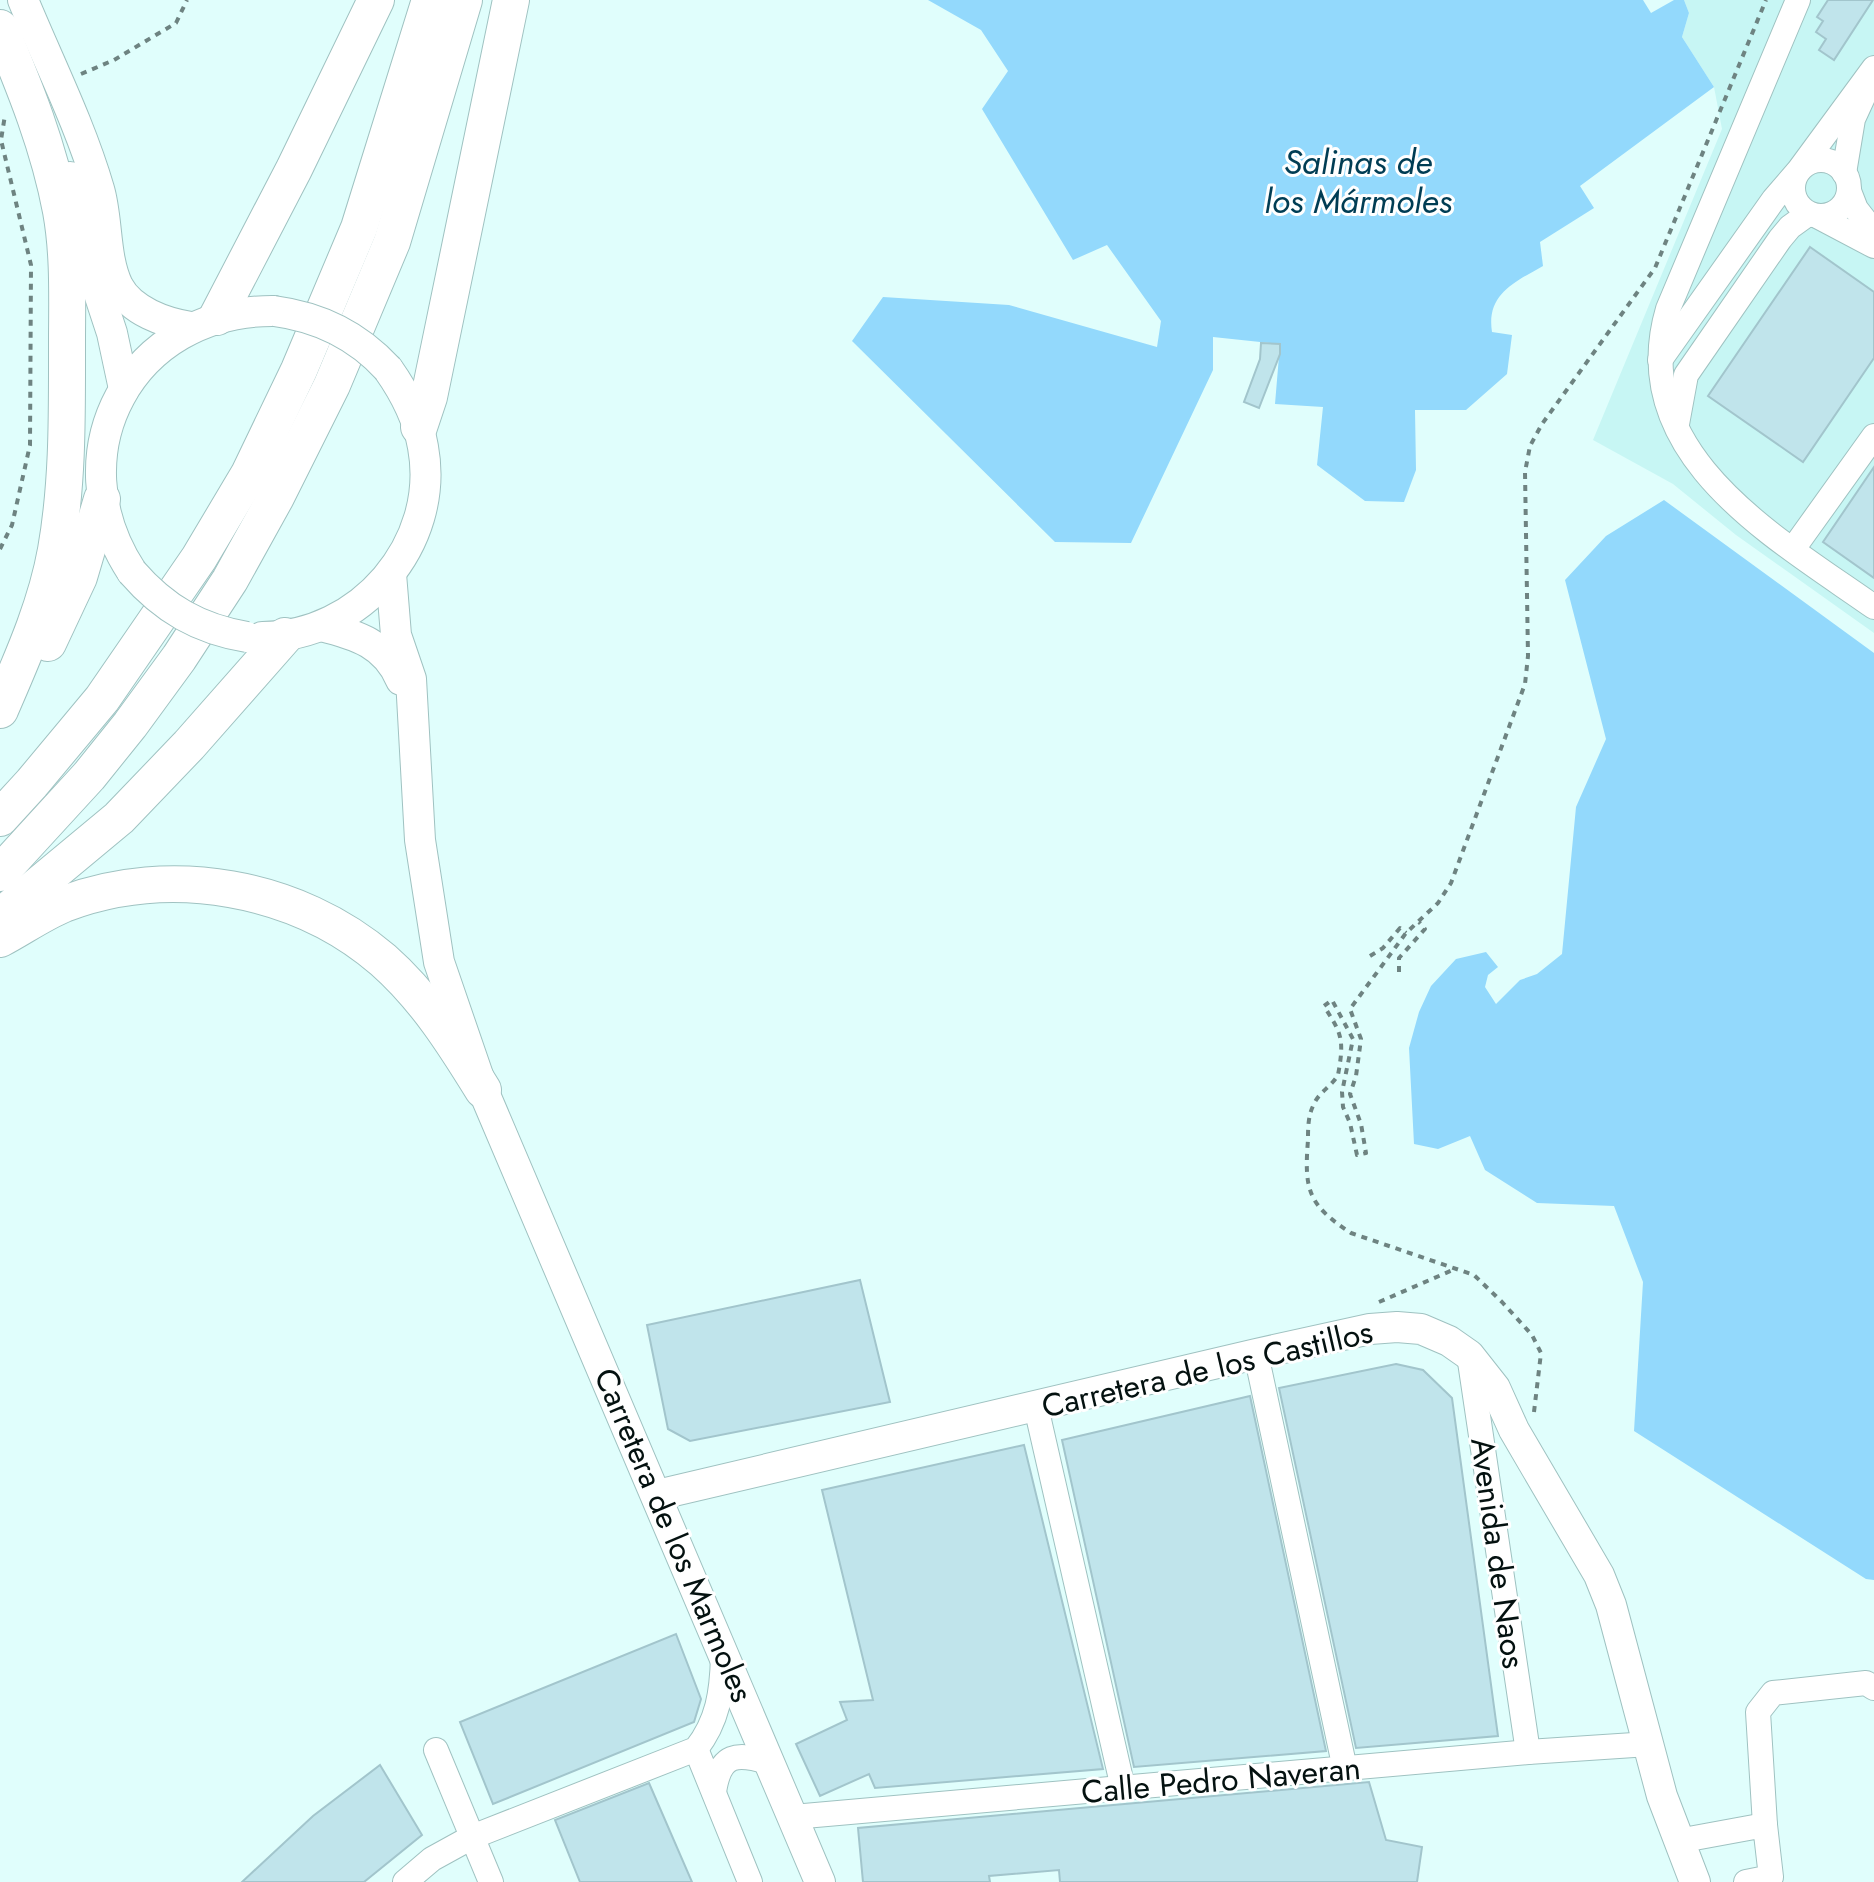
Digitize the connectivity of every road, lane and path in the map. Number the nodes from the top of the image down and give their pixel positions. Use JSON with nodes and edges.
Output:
{"nodes":[{"id":1,"x":23,"y":0,"type":"edge"},
{"id":2,"x":187,"y":0,"type":"edge"},
{"id":3,"x":376,"y":0,"type":"edge"},
{"id":4,"x":430,"y":0,"type":"edge"},
{"id":5,"x":464,"y":0,"type":"edge"},
{"id":6,"x":511,"y":0,"type":"edge"},
{"id":7,"x":1766,"y":0,"type":"edge"},
{"id":8,"x":1798,"y":0,"type":"edge"},
{"id":9,"x":0,"y":25,"type":"edge"},
{"id":10,"x":1874,"y":68,"type":"edge"},
{"id":11,"x":71,"y":78,"type":"dead end"},
{"id":12,"x":1874,"y":78,"type":"edge"},
{"id":13,"x":8,"y":111,"type":"dead end"},
{"id":14,"x":1799,"y":170,"type":"junction"},
{"id":15,"x":1846,"y":182,"type":"junction"},
{"id":16,"x":1813,"y":215,"type":"junction"},
{"id":17,"x":1874,"y":232,"type":"edge"},
{"id":18,"x":1874,"y":246,"type":"edge"},
{"id":19,"x":204,"y":322,"type":"junction"},
{"id":20,"x":1659,"y":362,"type":"junction"},
{"id":21,"x":124,"y":389,"type":"junction"},
{"id":22,"x":419,"y":427,"type":"junction"},
{"id":23,"x":1676,"y":427,"type":"junction"},
{"id":24,"x":1874,"y":436,"type":"edge"},
{"id":25,"x":102,"y":499,"type":"junction"},
{"id":26,"x":0,"y":549,"type":"edge"},
{"id":27,"x":1793,"y":549,"type":"junction"},
{"id":28,"x":391,"y":574,"type":"junction"},
{"id":29,"x":1874,"y":607,"type":"edge"},
{"id":30,"x":321,"y":626,"type":"junction"},
{"id":31,"x":285,"y":636,"type":"junction"},
{"id":32,"x":6,"y":707,"type":"edge"},
{"id":33,"x":413,"y":708,"type":"junction"},
{"id":34,"x":0,"y":818,"type":"edge"},
{"id":35,"x":0,"y":873,"type":"edge"},
{"id":36,"x":0,"y":917,"type":"edge"},
{"id":37,"x":1419,"y":922,"type":"junction"},
{"id":38,"x":1406,"y":933,"type":"junction"},
{"id":39,"x":0,"y":939,"type":"edge"},
{"id":40,"x":1370,"y":956,"type":"dead end"},
{"id":41,"x":1399,"y":972,"type":"dead end"},
{"id":42,"x":483,"y":1090,"type":"junction"},
{"id":43,"x":1457,"y":1268,"type":"junction"},
{"id":44,"x":1370,"y":1329,"type":"junction"},
{"id":45,"x":1256,"y":1354,"type":"junction"},
{"id":46,"x":1469,"y":1355,"type":"junction"},
{"id":47,"x":1036,"y":1407,"type":"junction"},
{"id":48,"x":1534,"y":1413,"type":"dead end"},
{"id":49,"x":657,"y":1495,"type":"junction"},
{"id":50,"x":723,"y":1651,"type":"junction"},
{"id":51,"x":1874,"y":1688,"type":"edge"},
{"id":52,"x":1649,"y":1744,"type":"junction"},
{"id":53,"x":696,"y":1749,"type":"junction"},
{"id":54,"x":436,"y":1750,"type":"dead end"},
{"id":55,"x":1528,"y":1752,"type":"junction"},
{"id":56,"x":771,"y":1763,"type":"junction"},
{"id":57,"x":1345,"y":1769,"type":"junction"},
{"id":58,"x":1123,"y":1788,"type":"junction"},
{"id":59,"x":714,"y":1792,"type":"junction"},
{"id":60,"x":793,"y":1817,"type":"junction"},
{"id":61,"x":1765,"y":1825,"type":"junction"},
{"id":62,"x":472,"y":1837,"type":"junction"},
{"id":63,"x":1678,"y":1841,"type":"junction"},
{"id":64,"x":405,"y":1882,"type":"edge"},
{"id":65,"x":491,"y":1882,"type":"edge"},
{"id":66,"x":750,"y":1882,"type":"edge"},
{"id":67,"x":820,"y":1882,"type":"edge"},
{"id":68,"x":1695,"y":1882,"type":"edge"},
{"id":69,"x":1746,"y":1882,"type":"edge"}],
"edges":[{"from":1,"to":19,"type":"main road"},
{"from":2,"to":11,"type":"path"},
{"from":3,"to":19,"type":"highway"},
{"from":4,"to":34,"type":"highway"},
{"from":5,"to":35,"type":"highway"},
{"from":6,"to":22,"type":"highway"},
{"from":7,"to":37,"type":"path"},
{"from":8,"to":20,"type":"street"},
{"from":9,"to":21,"type":"main road"},
{"from":9,"to":32,"type":"highway"},
{"from":10,"to":14,"type":"street"},
{"from":12,"to":15,"type":"street"},
{"from":13,"to":26,"type":"path"},
{"from":14,"to":15,"type":"street"},
{"from":14,"to":16,"type":"street"},
{"from":14,"to":20,"type":"street"},
{"from":15,"to":16,"type":"street"},
{"from":15,"to":17,"type":"street"},
{"from":16,"to":18,"type":"street"},
{"from":16,"to":23,"type":"street"},
{"from":19,"to":21,"type":"main road"},
{"from":19,"to":22,"type":"main road","bridge":true},
{"from":20,"to":23,"type":"street"},
{"from":21,"to":25,"type":"main road"},
{"from":22,"to":28,"type":"main road"},
{"from":23,"to":27,"type":"street"},
{"from":24,"to":27,"type":"street"},
{"from":25,"to":31,"type":"main road","bridge":true},
{"from":25,"to":32,"type":"highway"},
{"from":27,"to":29,"type":"street"},
{"from":28,"to":30,"type":"main road"},
{"from":28,"to":33,"type":"main road","name":"Carretera de los Marmoles"},
{"from":30,"to":31,"type":"main road"},
{"from":30,"to":33,"type":"main road"},
{"from":31,"to":36,"type":"highway"},
{"from":33,"to":42,"type":"main road","name":"Carretera de los Marmoles"},
{"from":37,"to":38,"type":"path"},
{"from":37,"to":41,"type":"path"},
{"from":38,"to":40,"type":"path"},
{"from":38,"to":43,"type":"path"},
{"from":39,"to":42,"type":"highway"},
{"from":42,"to":49,"type":"main road","name":"Carretera de los Marmoles"},
{"from":43,"to":44,"type":"path"},
{"from":43,"to":48,"type":"path"},
{"from":44,"to":45,"type":"main road","name":"Carretera de los Castillos"},
{"from":44,"to":46,"type":"main road","name":"Carretera de los Castillos"},
{"from":45,"to":47,"type":"main road","name":"Carretera de los Castillos"},
{"from":45,"to":57,"type":"street"},
{"from":46,"to":52,"type":"main road","name":"Carretera de los Castillos"},
{"from":46,"to":55,"type":"street","name":"Avenida de Naos"},
{"from":47,"to":49,"type":"main road","name":"Carretera de los Castillos"},
{"from":47,"to":58,"type":"street"},
{"from":49,"to":50,"type":"main road","name":"Carretera de los Marmoles"},
{"from":50,"to":53,"type":"street"},
{"from":50,"to":56,"type":"main road","name":"Carretera de los Marmoles"},
{"from":51,"to":61,"type":"street"},
{"from":52,"to":55,"type":"street","name":"Calle Pedro Naveran"},
{"from":52,"to":63,"type":"main road","name":"Carretera de los Castillos"},
{"from":53,"to":59,"type":"street"},
{"from":53,"to":62,"type":"street"},
{"from":54,"to":62,"type":"street"},
{"from":55,"to":57,"type":"street","name":"Calle Pedro Naveran"},
{"from":56,"to":59,"type":"street"},
{"from":56,"to":60,"type":"main road","name":"Carretera de los Marmoles"},
{"from":57,"to":58,"type":"street","name":"Calle Pedro Naveran"},
{"from":58,"to":60,"type":"street","name":"Calle Pedro Naveran"},
{"from":59,"to":66,"type":"street"},
{"from":60,"to":67,"type":"main road","name":"Carretera de los Marmoles"},
{"from":61,"to":63,"type":"street"},
{"from":61,"to":69,"type":"street"},
{"from":62,"to":64,"type":"street"},
{"from":62,"to":65,"type":"street"},
{"from":63,"to":68,"type":"main road","name":"Carretera de los Castillos"}]}
